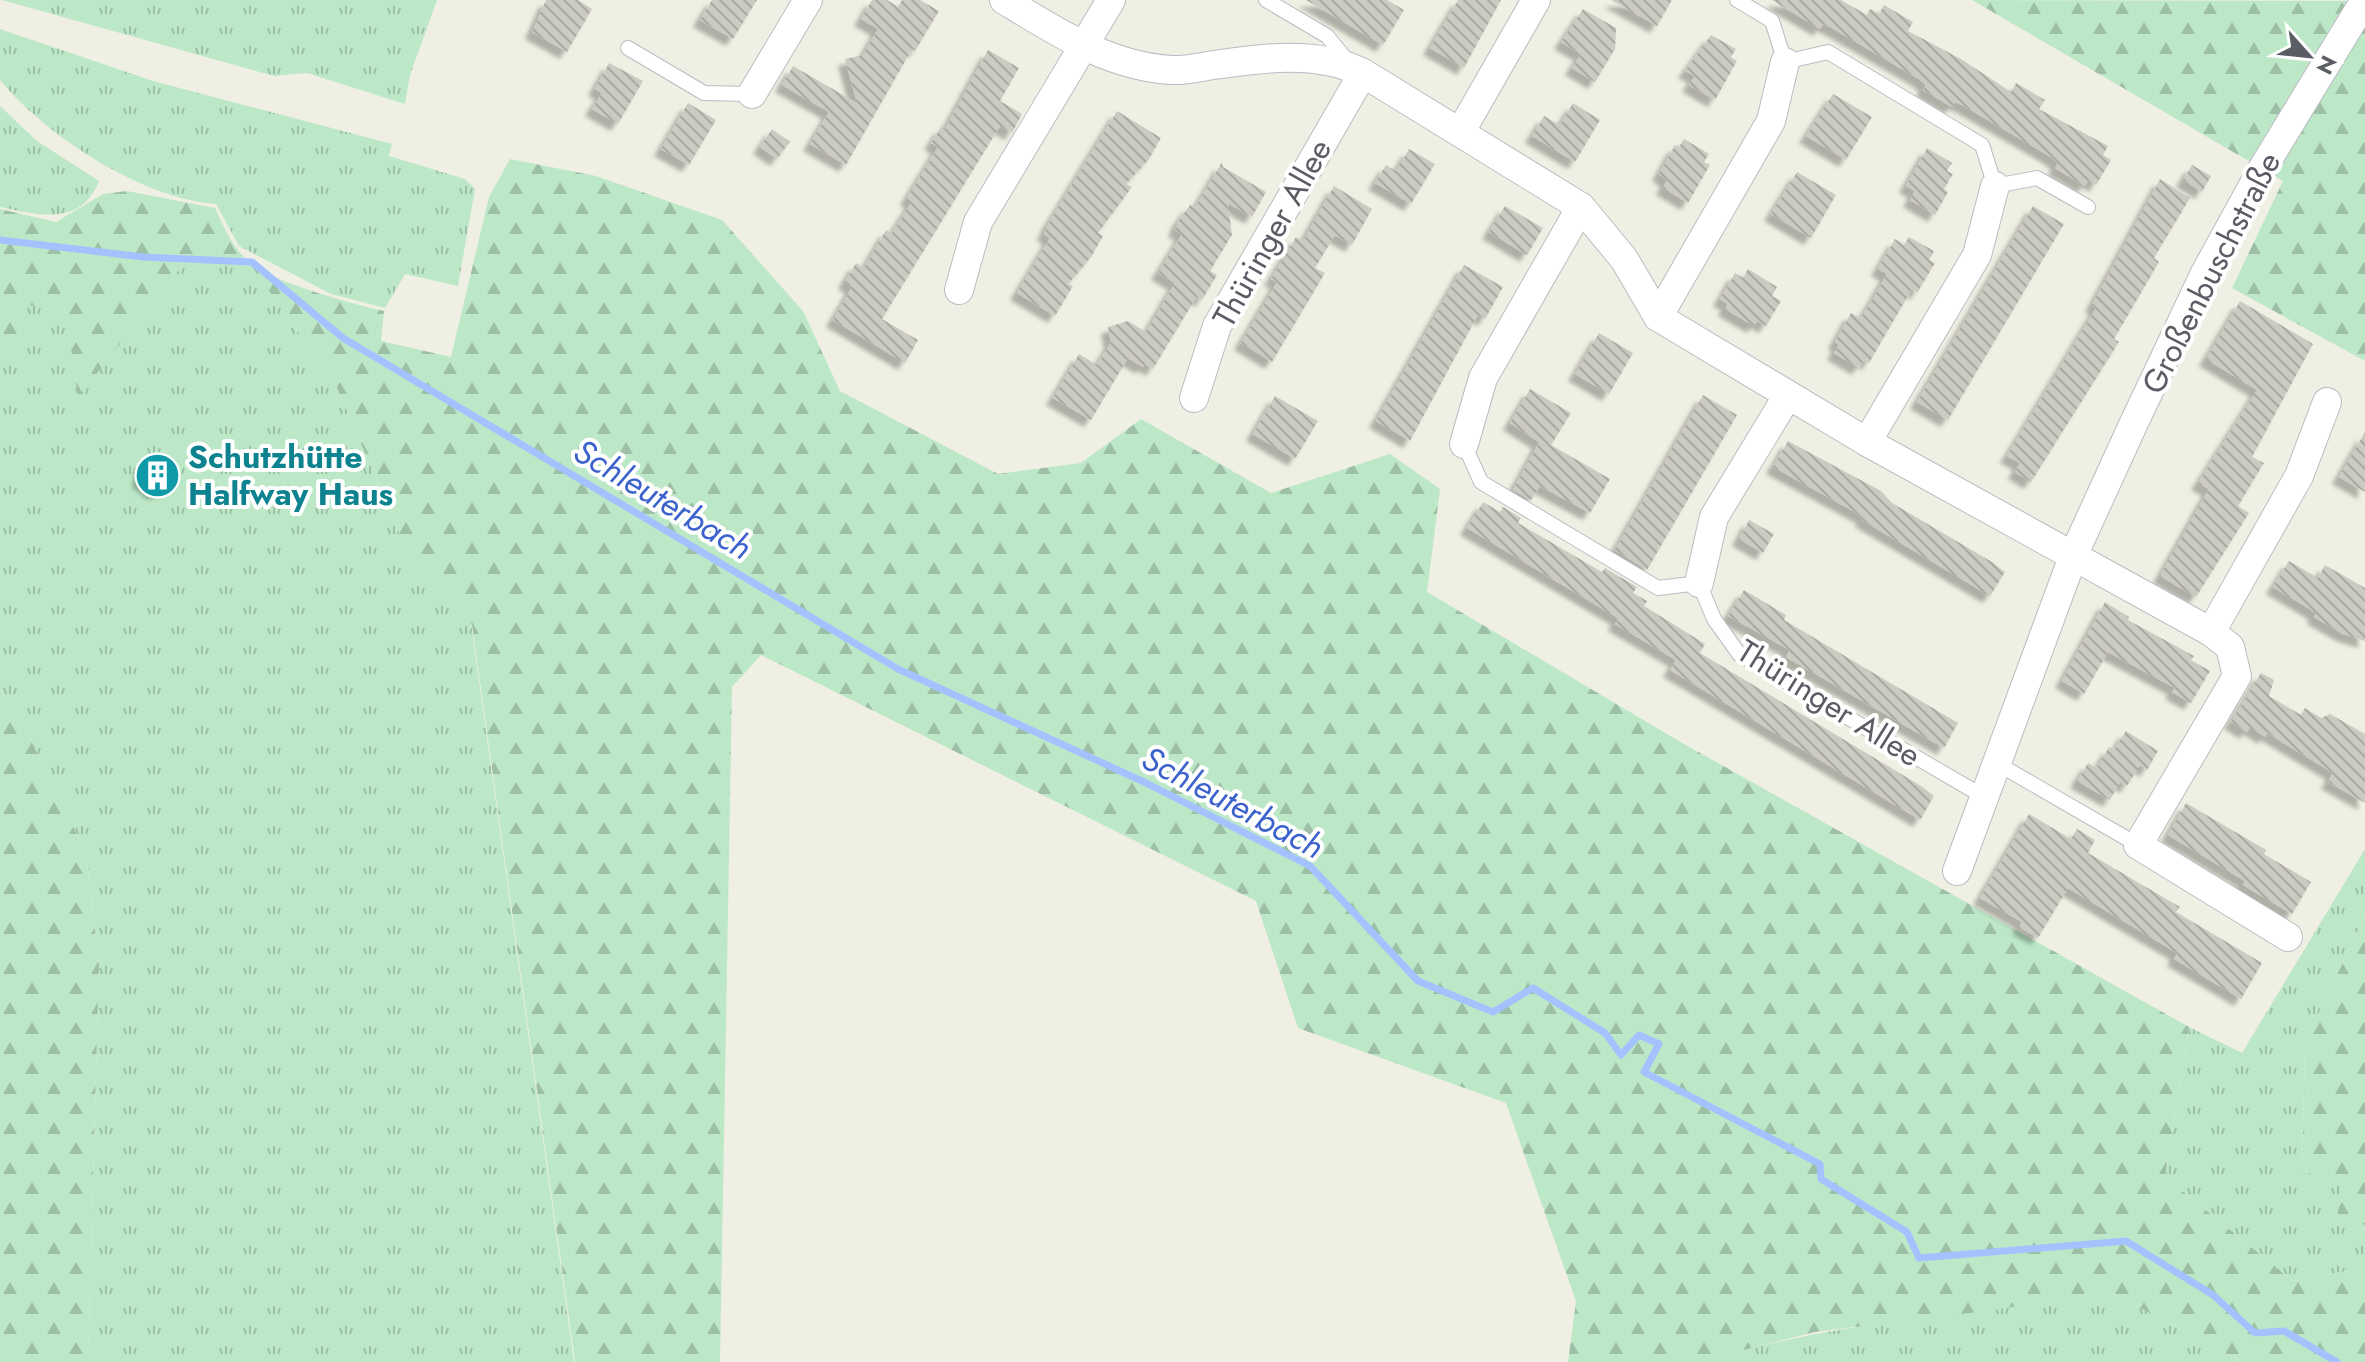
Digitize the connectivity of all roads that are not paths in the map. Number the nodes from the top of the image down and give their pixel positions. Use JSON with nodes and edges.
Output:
{"nodes":[{"id":1,"x":808,"y":0,"type":"edge"},
{"id":2,"x":1004,"y":0,"type":"edge"},
{"id":3,"x":1111,"y":0,"type":"edge"},
{"id":4,"x":1266,"y":0,"type":"edge"},
{"id":5,"x":1536,"y":0,"type":"edge"},
{"id":6,"x":1737,"y":0,"type":"edge"},
{"id":7,"x":2365,"y":0,"type":"edge"},
{"id":8,"x":1082,"y":46,"type":"junction"},
{"id":9,"x":628,"y":48,"type":"dead end"},
{"id":10,"x":1785,"y":62,"type":"junction"},
{"id":11,"x":1357,"y":70,"type":"junction"},
{"id":12,"x":752,"y":94,"type":"joint"},
{"id":13,"x":1461,"y":131,"type":"junction"},
{"id":14,"x":1995,"y":186,"type":"junction"},
{"id":15,"x":1581,"y":207,"type":"junction"},
{"id":16,"x":2088,"y":207,"type":"dead end"},
{"id":17,"x":959,"y":290,"type":"dead end"},
{"id":18,"x":1658,"y":317,"type":"junction"},
{"id":19,"x":1788,"y":395,"type":"junction"},
{"id":20,"x":1194,"y":398,"type":"dead end"},
{"id":21,"x":2327,"y":402,"type":"dead end"},
{"id":22,"x":1867,"y":442,"type":"junction"},
{"id":23,"x":1464,"y":444,"type":"joint"},
{"id":24,"x":2074,"y":554,"type":"junction"},
{"id":25,"x":1699,"y":583,"type":"junction"},
{"id":26,"x":2211,"y":632,"type":"junction"},
{"id":27,"x":1998,"y":764,"type":"junction"},
{"id":28,"x":1986,"y":799,"type":"junction"},
{"id":29,"x":2138,"y":845,"type":"junction"},
{"id":30,"x":1957,"y":871,"type":"dead end"},
{"id":31,"x":2288,"y":937,"type":"dead end"}],
"edges":[{"from":1,"to":12,"type":"street"},
{"from":2,"to":8,"type":"street"},
{"from":3,"to":8,"type":"street"},
{"from":4,"to":11,"type":"lane"},
{"from":5,"to":13,"type":"street"},
{"from":6,"to":10,"type":"lane"},
{"from":7,"to":24,"type":"street","name":"Großenbuschstraße"},
{"from":8,"to":11,"type":"street"},
{"from":8,"to":17,"type":"street"},
{"from":9,"to":12,"type":"lane"},
{"from":10,"to":14,"type":"lane"},
{"from":10,"to":18,"type":"street"},
{"from":11,"to":13,"type":"street"},
{"from":11,"to":20,"type":"street","name":"Thüringer Allee"},
{"from":13,"to":15,"type":"street"},
{"from":14,"to":16,"type":"lane"},
{"from":14,"to":22,"type":"street"},
{"from":15,"to":18,"type":"street"},
{"from":15,"to":23,"type":"street"},
{"from":18,"to":19,"type":"street"},
{"from":19,"to":22,"type":"street"},
{"from":19,"to":25,"type":"street"},
{"from":21,"to":26,"type":"street"},
{"from":22,"to":24,"type":"street"},
{"from":23,"to":25,"type":"lane"},
{"from":24,"to":26,"type":"street"},
{"from":24,"to":27,"type":"street","name":"Großenbuschstraße"},
{"from":25,"to":28,"type":"lane","name":"Thüringer Allee"},
{"from":26,"to":29,"type":"street"},
{"from":27,"to":28,"type":"street","name":"Großenbuschstraße"},
{"from":27,"to":29,"type":"lane"},
{"from":28,"to":30,"type":"street","name":"Großenbuschstraße"},
{"from":29,"to":31,"type":"street"}]}
